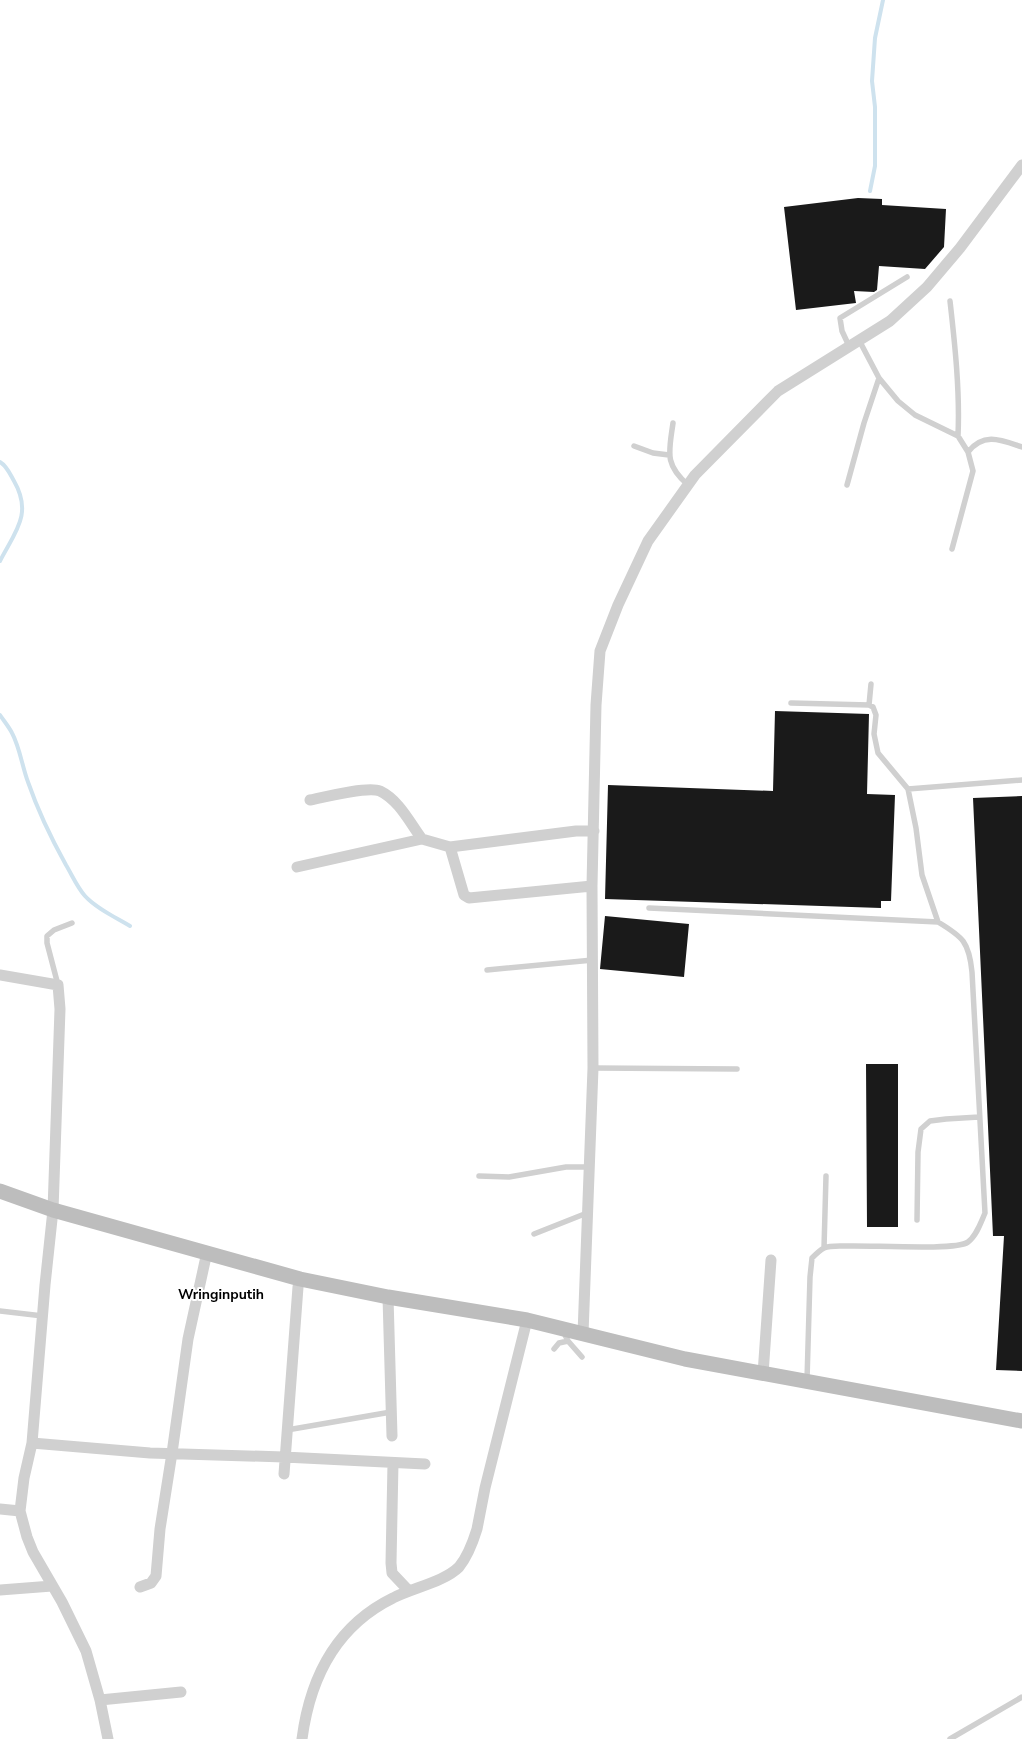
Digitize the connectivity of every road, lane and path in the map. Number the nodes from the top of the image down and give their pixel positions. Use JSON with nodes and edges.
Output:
{"nodes":[{"id":1,"x":1022,"y":165,"type":"edge"},
{"id":2,"x":907,"y":277,"type":"dead end"},
{"id":3,"x":950,"y":301,"type":"dead end"},
{"id":4,"x":854,"y":343,"type":"junction"},
{"id":5,"x":879,"y":378,"type":"junction"},
{"id":6,"x":673,"y":423,"type":"dead end"},
{"id":7,"x":958,"y":436,"type":"junction"},
{"id":8,"x":634,"y":446,"type":"dead end"},
{"id":9,"x":1022,"y":447,"type":"edge"},
{"id":10,"x":968,"y":452,"type":"junction"},
{"id":11,"x":669,"y":455,"type":"junction"},
{"id":12,"x":688,"y":485,"type":"junction"},
{"id":13,"x":847,"y":486,"type":"dead end"},
{"id":14,"x":952,"y":549,"type":"dead end"},
{"id":15,"x":871,"y":684,"type":"dead end"},
{"id":16,"x":791,"y":702,"type":"dead end"},
{"id":17,"x":869,"y":705,"type":"junction"},
{"id":18,"x":1022,"y":780,"type":"edge"},
{"id":19,"x":908,"y":789,"type":"junction"},
{"id":20,"x":310,"y":800,"type":"dead end"},
{"id":21,"x":594,"y":831,"type":"junction"},
{"id":22,"x":422,"y":839,"type":"junction"},
{"id":23,"x":450,"y":847,"type":"junction"},
{"id":24,"x":297,"y":867,"type":"dead end"},
{"id":25,"x":592,"y":886,"type":"junction"},
{"id":26,"x":649,"y":908,"type":"dead end"},
{"id":27,"x":938,"y":922,"type":"junction"},
{"id":28,"x":72,"y":923,"type":"dead end"},
{"id":29,"x":592,"y":960,"type":"junction"},
{"id":30,"x":487,"y":970,"type":"dead end"},
{"id":31,"x":0,"y":975,"type":"edge"},
{"id":32,"x":58,"y":985,"type":"junction"},
{"id":33,"x":593,"y":1068,"type":"junction"},
{"id":34,"x":737,"y":1069,"type":"dead end"},
{"id":35,"x":979,"y":1117,"type":"junction"},
{"id":36,"x":589,"y":1167,"type":"junction"},
{"id":37,"x":479,"y":1176,"type":"dead end"},
{"id":38,"x":826,"y":1176,"type":"dead end"},
{"id":39,"x":0,"y":1191,"type":"edge"},
{"id":40,"x":53,"y":1210,"type":"junction"},
{"id":41,"x":587,"y":1213,"type":"junction"},
{"id":42,"x":917,"y":1220,"type":"dead end"},
{"id":43,"x":534,"y":1234,"type":"dead end"},
{"id":44,"x":824,"y":1248,"type":"junction"},
{"id":45,"x":207,"y":1252,"type":"junction"},
{"id":46,"x":771,"y":1260,"type":"dead end"},
{"id":47,"x":300,"y":1279,"type":"junction"},
{"id":48,"x":388,"y":1297,"type":"junction"},
{"id":49,"x":0,"y":1311,"type":"edge"},
{"id":50,"x":43,"y":1316,"type":"junction"},
{"id":51,"x":527,"y":1320,"type":"junction"},
{"id":52,"x":583,"y":1334,"type":"junction"},
{"id":53,"x":567,"y":1335,"type":"junction"},
{"id":54,"x":554,"y":1350,"type":"dead end"},
{"id":55,"x":582,"y":1356,"type":"dead end"},
{"id":56,"x":763,"y":1374,"type":"junction"},
{"id":57,"x":807,"y":1381,"type":"junction"},
{"id":58,"x":391,"y":1412,"type":"junction"},
{"id":59,"x":1022,"y":1421,"type":"edge"},
{"id":60,"x":286,"y":1430,"type":"junction"},
{"id":61,"x":392,"y":1436,"type":"dead end"},
{"id":62,"x":32,"y":1443,"type":"junction"},
{"id":63,"x":172,"y":1454,"type":"junction"},
{"id":64,"x":284,"y":1457,"type":"junction"},
{"id":65,"x":393,"y":1463,"type":"junction"},
{"id":66,"x":425,"y":1464,"type":"dead end"},
{"id":67,"x":284,"y":1474,"type":"dead end"},
{"id":68,"x":0,"y":1509,"type":"edge"},
{"id":69,"x":20,"y":1511,"type":"junction"},
{"id":70,"x":52,"y":1586,"type":"junction"},
{"id":71,"x":140,"y":1587,"type":"dead end"},
{"id":72,"x":0,"y":1590,"type":"edge"},
{"id":73,"x":409,"y":1591,"type":"junction"},
{"id":74,"x":181,"y":1692,"type":"dead end"},
{"id":75,"x":1022,"y":1697,"type":"edge"},
{"id":76,"x":100,"y":1700,"type":"junction"},
{"id":77,"x":108,"y":1739,"type":"edge"},
{"id":78,"x":302,"y":1739,"type":"edge"},
{"id":79,"x":950,"y":1739,"type":"edge"}],
"edges":[{"from":1,"to":4,"type":"street"},
{"from":2,"to":4,"type":"lane"},
{"from":3,"to":7,"type":"lane"},
{"from":4,"to":5,"type":"lane"},
{"from":4,"to":12,"type":"street"},
{"from":5,"to":7,"type":"lane"},
{"from":5,"to":13,"type":"lane"},
{"from":6,"to":11,"type":"lane"},
{"from":7,"to":10,"type":"lane"},
{"from":8,"to":11,"type":"lane"},
{"from":9,"to":10,"type":"lane"},
{"from":10,"to":14,"type":"lane"},
{"from":11,"to":12,"type":"lane"},
{"from":12,"to":21,"type":"street"},
{"from":15,"to":17,"type":"lane"},
{"from":16,"to":17,"type":"lane"},
{"from":17,"to":19,"type":"lane"},
{"from":18,"to":19,"type":"lane"},
{"from":19,"to":27,"type":"lane"},
{"from":20,"to":22,"type":"street"},
{"from":21,"to":23,"type":"street"},
{"from":21,"to":25,"type":"street"},
{"from":22,"to":23,"type":"street"},
{"from":22,"to":24,"type":"street"},
{"from":23,"to":25,"type":"street"},
{"from":25,"to":29,"type":"street"},
{"from":26,"to":27,"type":"lane"},
{"from":27,"to":35,"type":"lane"},
{"from":28,"to":32,"type":"lane"},
{"from":29,"to":30,"type":"lane"},
{"from":29,"to":33,"type":"street"},
{"from":31,"to":32,"type":"street"},
{"from":32,"to":40,"type":"street"},
{"from":33,"to":34,"type":"lane"},
{"from":33,"to":36,"type":"street"},
{"from":35,"to":42,"type":"lane"},
{"from":35,"to":44,"type":"lane"},
{"from":36,"to":37,"type":"lane"},
{"from":36,"to":41,"type":"street"},
{"from":38,"to":44,"type":"lane"},
{"from":39,"to":40,"type":"main road"},
{"from":40,"to":45,"type":"main road"},
{"from":40,"to":50,"type":"street"},
{"from":41,"to":43,"type":"lane"},
{"from":41,"to":52,"type":"street"},
{"from":44,"to":57,"type":"lane"},
{"from":45,"to":47,"type":"main road"},
{"from":45,"to":63,"type":"street"},
{"from":46,"to":56,"type":"street"},
{"from":47,"to":48,"type":"main road"},
{"from":47,"to":60,"type":"street"},
{"from":48,"to":51,"type":"main road"},
{"from":48,"to":58,"type":"street"},
{"from":49,"to":50,"type":"lane"},
{"from":50,"to":62,"type":"street"},
{"from":51,"to":53,"type":"main road"},
{"from":51,"to":73,"type":"street"},
{"from":52,"to":53,"type":"main road"},
{"from":52,"to":56,"type":"main road"},
{"from":53,"to":54,"type":"lane"},
{"from":53,"to":55,"type":"lane"},
{"from":56,"to":57,"type":"main road"},
{"from":57,"to":59,"type":"main road"},
{"from":58,"to":60,"type":"lane"},
{"from":58,"to":61,"type":"street"},
{"from":60,"to":64,"type":"street"},
{"from":62,"to":63,"type":"street"},
{"from":62,"to":69,"type":"street"},
{"from":63,"to":64,"type":"street"},
{"from":63,"to":71,"type":"street"},
{"from":64,"to":65,"type":"street"},
{"from":64,"to":67,"type":"street"},
{"from":65,"to":66,"type":"street"},
{"from":65,"to":73,"type":"street"},
{"from":68,"to":69,"type":"street"},
{"from":69,"to":70,"type":"street"},
{"from":70,"to":72,"type":"street"},
{"from":70,"to":76,"type":"street"},
{"from":73,"to":78,"type":"street"},
{"from":74,"to":76,"type":"street"},
{"from":75,"to":79,"type":"lane"},
{"from":76,"to":77,"type":"street"}]}
